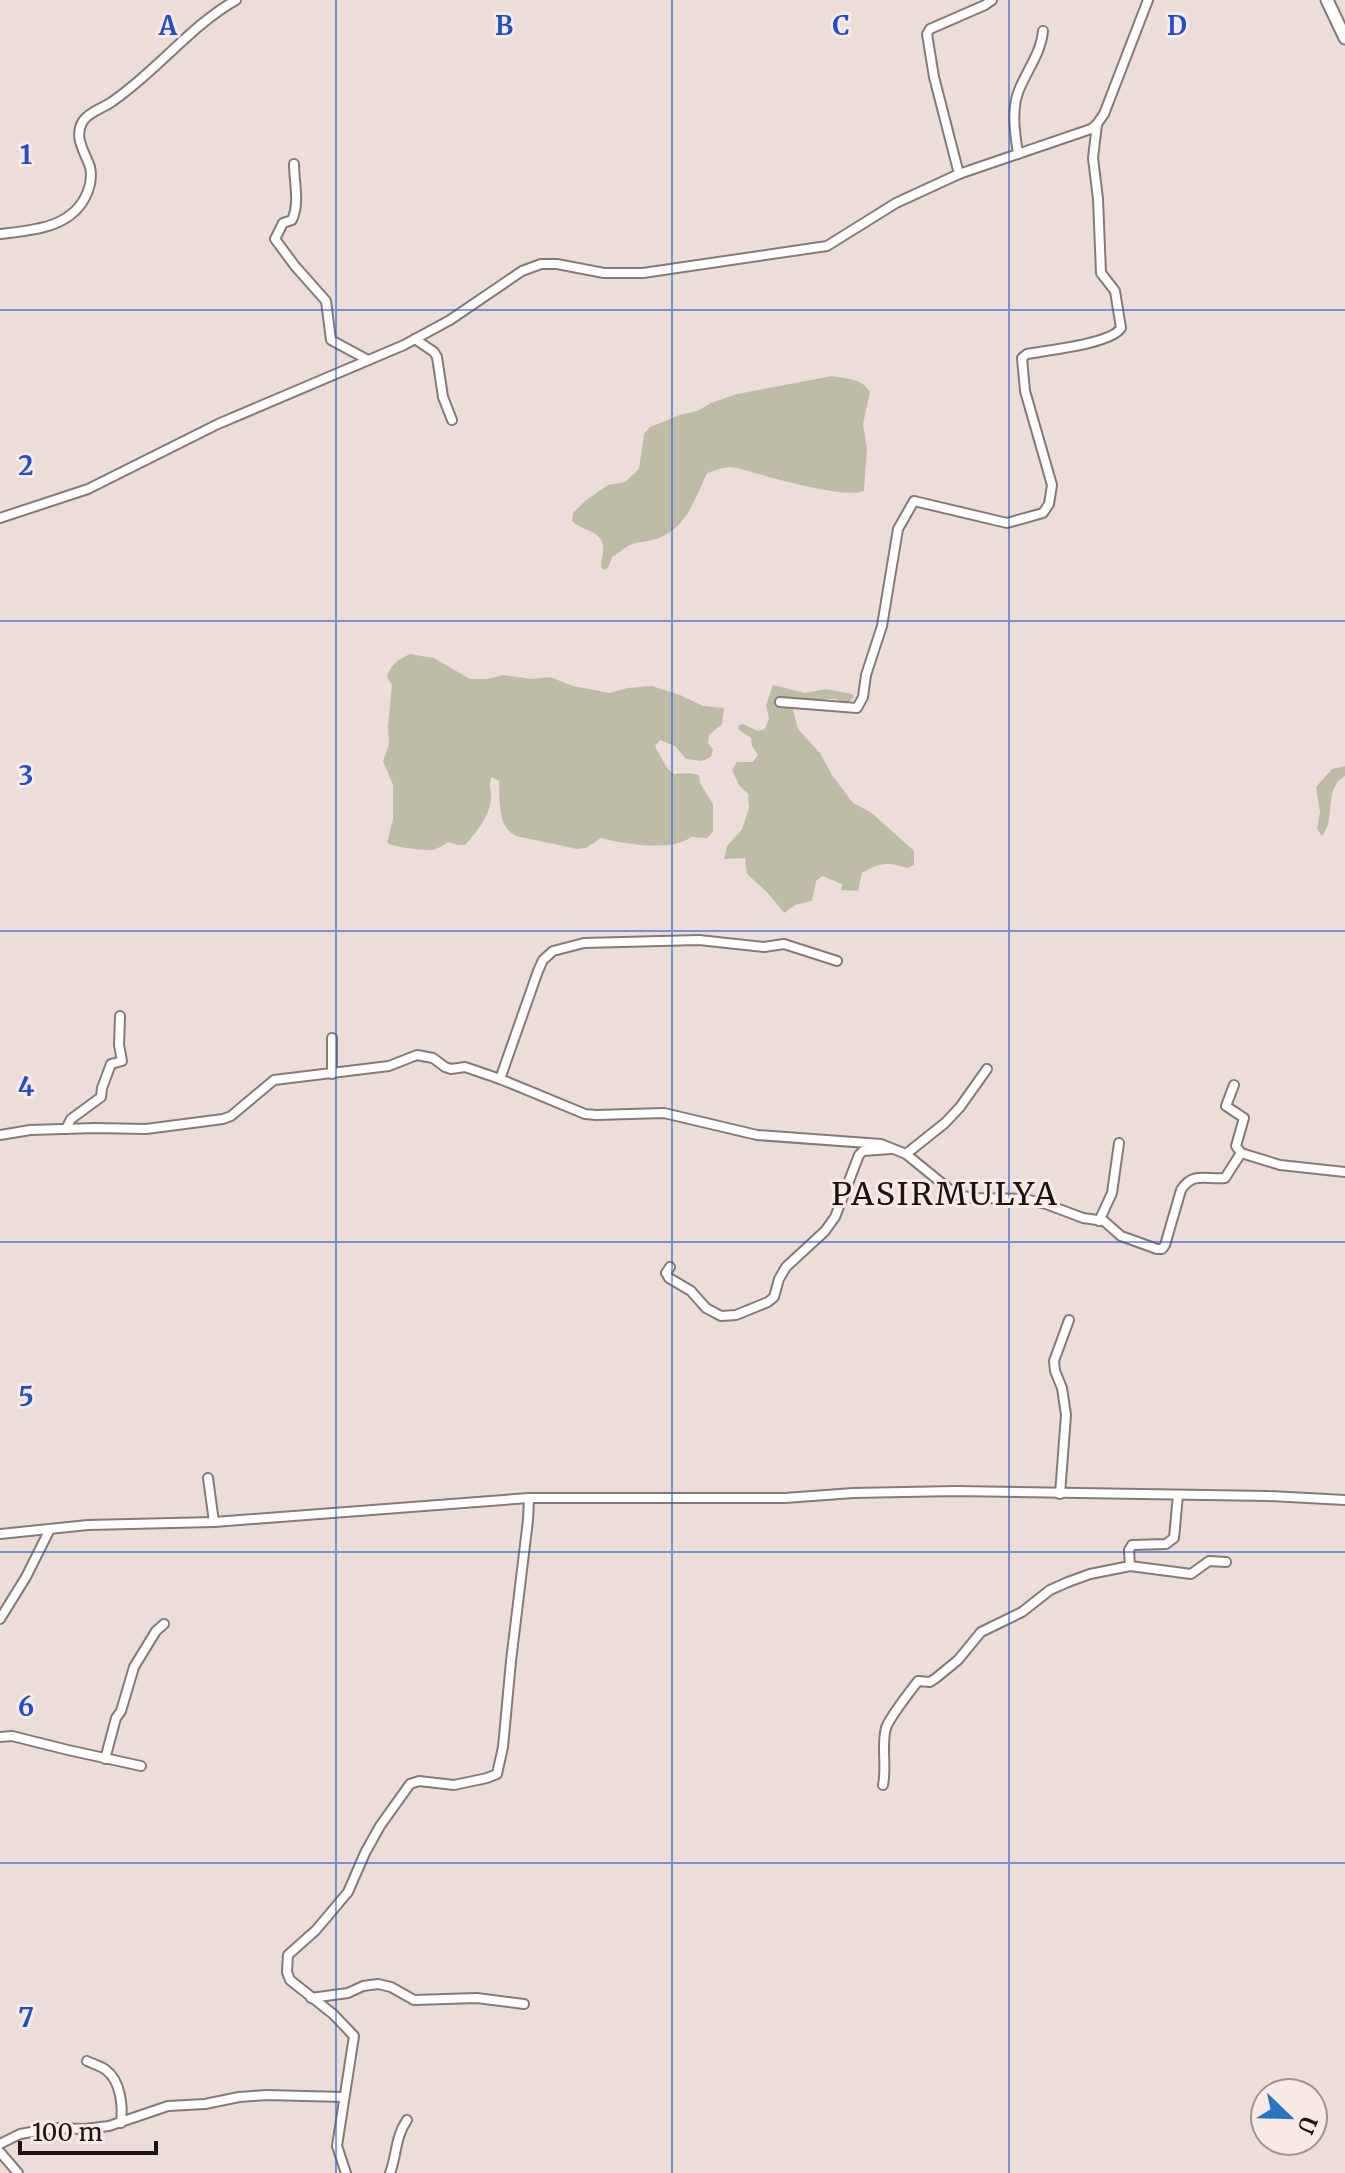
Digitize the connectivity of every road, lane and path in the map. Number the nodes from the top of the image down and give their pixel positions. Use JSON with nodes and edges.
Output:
{"nodes":[{"id":1,"x":236,"y":0,"type":"edge"},
{"id":2,"x":992,"y":0,"type":"edge"},
{"id":3,"x":1148,"y":0,"type":"edge"},
{"id":4,"x":1329,"y":1,"type":"edge"},
{"id":5,"x":1043,"y":31,"type":"dead end"},
{"id":6,"x":1345,"y":38,"type":"edge"},
{"id":7,"x":1097,"y":124,"type":"junction"},
{"id":8,"x":1018,"y":154,"type":"junction"},
{"id":9,"x":294,"y":164,"type":"dead end"},
{"id":10,"x":959,"y":174,"type":"junction"},
{"id":11,"x":0,"y":234,"type":"edge"},
{"id":12,"x":415,"y":339,"type":"junction"},
{"id":13,"x":368,"y":360,"type":"junction"},
{"id":14,"x":452,"y":420,"type":"dead end"},
{"id":15,"x":0,"y":518,"type":"edge"},
{"id":16,"x":780,"y":702,"type":"dead end"},
{"id":17,"x":837,"y":961,"type":"dead end"},
{"id":18,"x":120,"y":1016,"type":"dead end"},
{"id":19,"x":332,"y":1038,"type":"dead end"},
{"id":20,"x":987,"y":1069,"type":"dead end"},
{"id":21,"x":332,"y":1074,"type":"junction"},
{"id":22,"x":500,"y":1079,"type":"junction"},
{"id":23,"x":1234,"y":1085,"type":"dead end"},
{"id":24,"x":66,"y":1129,"type":"junction"},
{"id":25,"x":0,"y":1135,"type":"edge"},
{"id":26,"x":1119,"y":1143,"type":"dead end"},
{"id":27,"x":896,"y":1149,"type":"junction"},
{"id":28,"x":1241,"y":1153,"type":"junction"},
{"id":29,"x":906,"y":1154,"type":"junction"},
{"id":30,"x":1345,"y":1172,"type":"edge"},
{"id":31,"x":1099,"y":1221,"type":"junction"},
{"id":32,"x":670,"y":1267,"type":"dead end"},
{"id":33,"x":1069,"y":1320,"type":"dead end"},
{"id":34,"x":208,"y":1478,"type":"dead end"},
{"id":35,"x":1060,"y":1494,"type":"junction"},
{"id":36,"x":1178,"y":1495,"type":"junction"},
{"id":37,"x":529,"y":1498,"type":"junction"},
{"id":38,"x":1345,"y":1500,"type":"edge"},
{"id":39,"x":214,"y":1522,"type":"junction"},
{"id":40,"x":50,"y":1529,"type":"junction"},
{"id":41,"x":0,"y":1534,"type":"edge"},
{"id":42,"x":1226,"y":1562,"type":"dead end"},
{"id":43,"x":1130,"y":1566,"type":"junction"},
{"id":44,"x":0,"y":1619,"type":"edge"},
{"id":45,"x":164,"y":1624,"type":"dead end"},
{"id":46,"x":0,"y":1737,"type":"edge"},
{"id":47,"x":105,"y":1759,"type":"junction"},
{"id":48,"x":141,"y":1766,"type":"dead end"},
{"id":49,"x":883,"y":1785,"type":"dead end"},
{"id":50,"x":311,"y":1998,"type":"junction"},
{"id":51,"x":524,"y":2004,"type":"dead end"},
{"id":52,"x":87,"y":2061,"type":"dead end"},
{"id":53,"x":344,"y":2097,"type":"junction"},
{"id":54,"x":407,"y":2120,"type":"dead end"},
{"id":55,"x":121,"y":2123,"type":"junction"},
{"id":56,"x":0,"y":2144,"type":"edge"},
{"id":57,"x":0,"y":2152,"type":"edge"},
{"id":58,"x":18,"y":2173,"type":"edge"},
{"id":59,"x":346,"y":2173,"type":"edge"},
{"id":60,"x":390,"y":2173,"type":"edge"}],
"edges":[{"from":1,"to":11,"type":"street"},
{"from":2,"to":10,"type":"street"},
{"from":3,"to":7,"type":"street"},
{"from":4,"to":6,"type":"street"},
{"from":5,"to":8,"type":"street"},
{"from":7,"to":8,"type":"street"},
{"from":7,"to":16,"type":"street"},
{"from":8,"to":10,"type":"street"},
{"from":9,"to":13,"type":"street"},
{"from":10,"to":12,"type":"street"},
{"from":12,"to":13,"type":"street"},
{"from":12,"to":14,"type":"street"},
{"from":13,"to":15,"type":"street"},
{"from":17,"to":22,"type":"street"},
{"from":18,"to":24,"type":"street"},
{"from":19,"to":21,"type":"street"},
{"from":20,"to":29,"type":"street"},
{"from":21,"to":22,"type":"street"},
{"from":21,"to":24,"type":"street"},
{"from":22,"to":27,"type":"street"},
{"from":23,"to":28,"type":"street"},
{"from":24,"to":25,"type":"street"},
{"from":26,"to":31,"type":"street"},
{"from":27,"to":29,"type":"street"},
{"from":27,"to":32,"type":"street"},
{"from":28,"to":30,"type":"street"},
{"from":28,"to":31,"type":"street"},
{"from":29,"to":31,"type":"street"},
{"from":33,"to":35,"type":"street"},
{"from":34,"to":39,"type":"street"},
{"from":35,"to":36,"type":"street"},
{"from":35,"to":37,"type":"street"},
{"from":36,"to":38,"type":"street"},
{"from":36,"to":43,"type":"street"},
{"from":37,"to":39,"type":"street"},
{"from":37,"to":50,"type":"street"},
{"from":39,"to":40,"type":"street"},
{"from":40,"to":41,"type":"street"},
{"from":40,"to":44,"type":"street"},
{"from":42,"to":43,"type":"street"},
{"from":43,"to":49,"type":"street"},
{"from":45,"to":47,"type":"street"},
{"from":46,"to":47,"type":"street"},
{"from":47,"to":48,"type":"street"},
{"from":50,"to":51,"type":"street"},
{"from":50,"to":53,"type":"street"},
{"from":52,"to":55,"type":"street"},
{"from":53,"to":55,"type":"street"},
{"from":53,"to":59,"type":"street"},
{"from":54,"to":60,"type":"street"},
{"from":55,"to":56,"type":"street"},
{"from":57,"to":58,"type":"street"}]}
